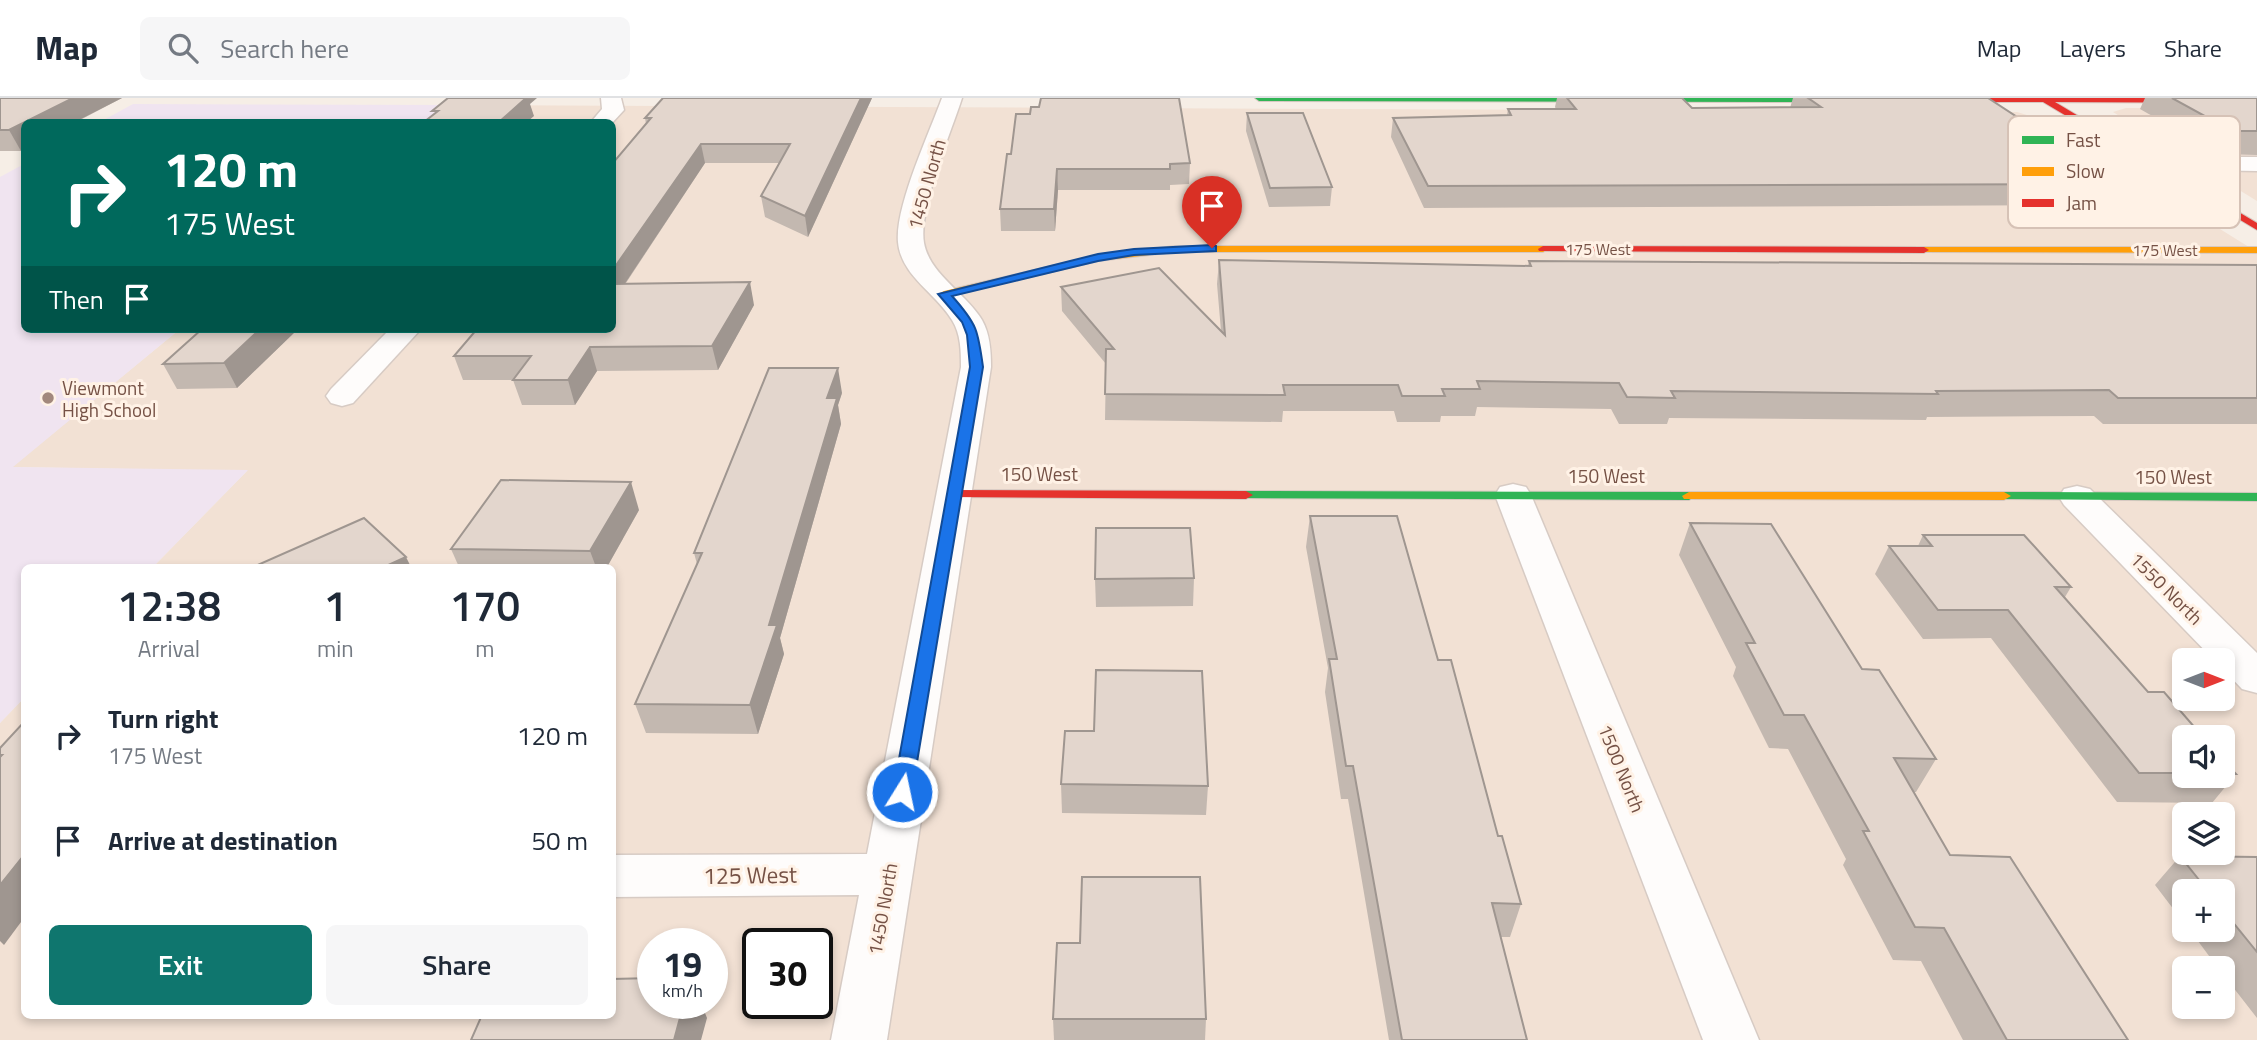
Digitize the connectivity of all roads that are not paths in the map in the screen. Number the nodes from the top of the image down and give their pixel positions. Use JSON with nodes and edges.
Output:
{"nodes":[{"id":1,"x":611,"y":98,"type":"edge"},
{"id":2,"x":952,"y":98,"type":"edge"},
{"id":3,"x":1259,"y":98,"type":"edge"},
{"id":4,"x":1314,"y":98,"type":"edge"},
{"id":5,"x":1855,"y":99,"type":"edge"},
{"id":6,"x":1924,"y":99,"type":"edge"},
{"id":7,"x":2044,"y":99,"type":"edge"},
{"id":8,"x":2255,"y":100,"type":"edge"},
{"id":9,"x":2072,"y":116,"type":"edge"},
{"id":10,"x":604,"y":119,"type":"edge"},
{"id":11,"x":2240,"y":217,"type":"edge"},
{"id":12,"x":2257,"y":227,"type":"edge"},
{"id":13,"x":2257,"y":250,"type":"edge"},
{"id":14,"x":944,"y":294,"type":"junction"},
{"id":15,"x":402,"y":333,"type":"edge"},
{"id":16,"x":342,"y":396,"type":"dead end"},
{"id":17,"x":954,"y":494,"type":"junction"},
{"id":18,"x":1513,"y":495,"type":"junction"},
{"id":19,"x":2077,"y":497,"type":"junction"},
{"id":20,"x":2257,"y":497,"type":"edge"},
{"id":21,"x":2257,"y":678,"type":"edge"},
{"id":22,"x":888,"y":874,"type":"junction"},
{"id":23,"x":616,"y":876,"type":"edge"},
{"id":24,"x":859,"y":1040,"type":"edge"},
{"id":25,"x":1731,"y":1040,"type":"edge"}],
"edges":[{"from":1,"to":10,"type":"street"},
{"from":2,"to":14,"type":"street","name":"1450 North"},
{"from":3,"to":4,"type":"street"},
{"from":4,"to":5,"type":"street"},
{"from":6,"to":7,"type":"street"},
{"from":7,"to":8,"type":"street"},
{"from":7,"to":9,"type":"street"},
{"from":11,"to":12,"type":"street"},
{"from":13,"to":14,"type":"street","name":"175 West"},
{"from":14,"to":17,"type":"street","name":"1450 North"},
{"from":15,"to":16,"type":"street"},
{"from":17,"to":18,"type":"street","name":"150 West"},
{"from":17,"to":22,"type":"street","name":"1450 North"},
{"from":18,"to":19,"type":"street","name":"150 West"},
{"from":18,"to":25,"type":"street","name":"1500 North"},
{"from":19,"to":20,"type":"street","name":"150 West"},
{"from":19,"to":21,"type":"street","name":"1550 North"},
{"from":22,"to":23,"type":"street","name":"125 West"},
{"from":22,"to":24,"type":"street","name":"1450 North"}]}
